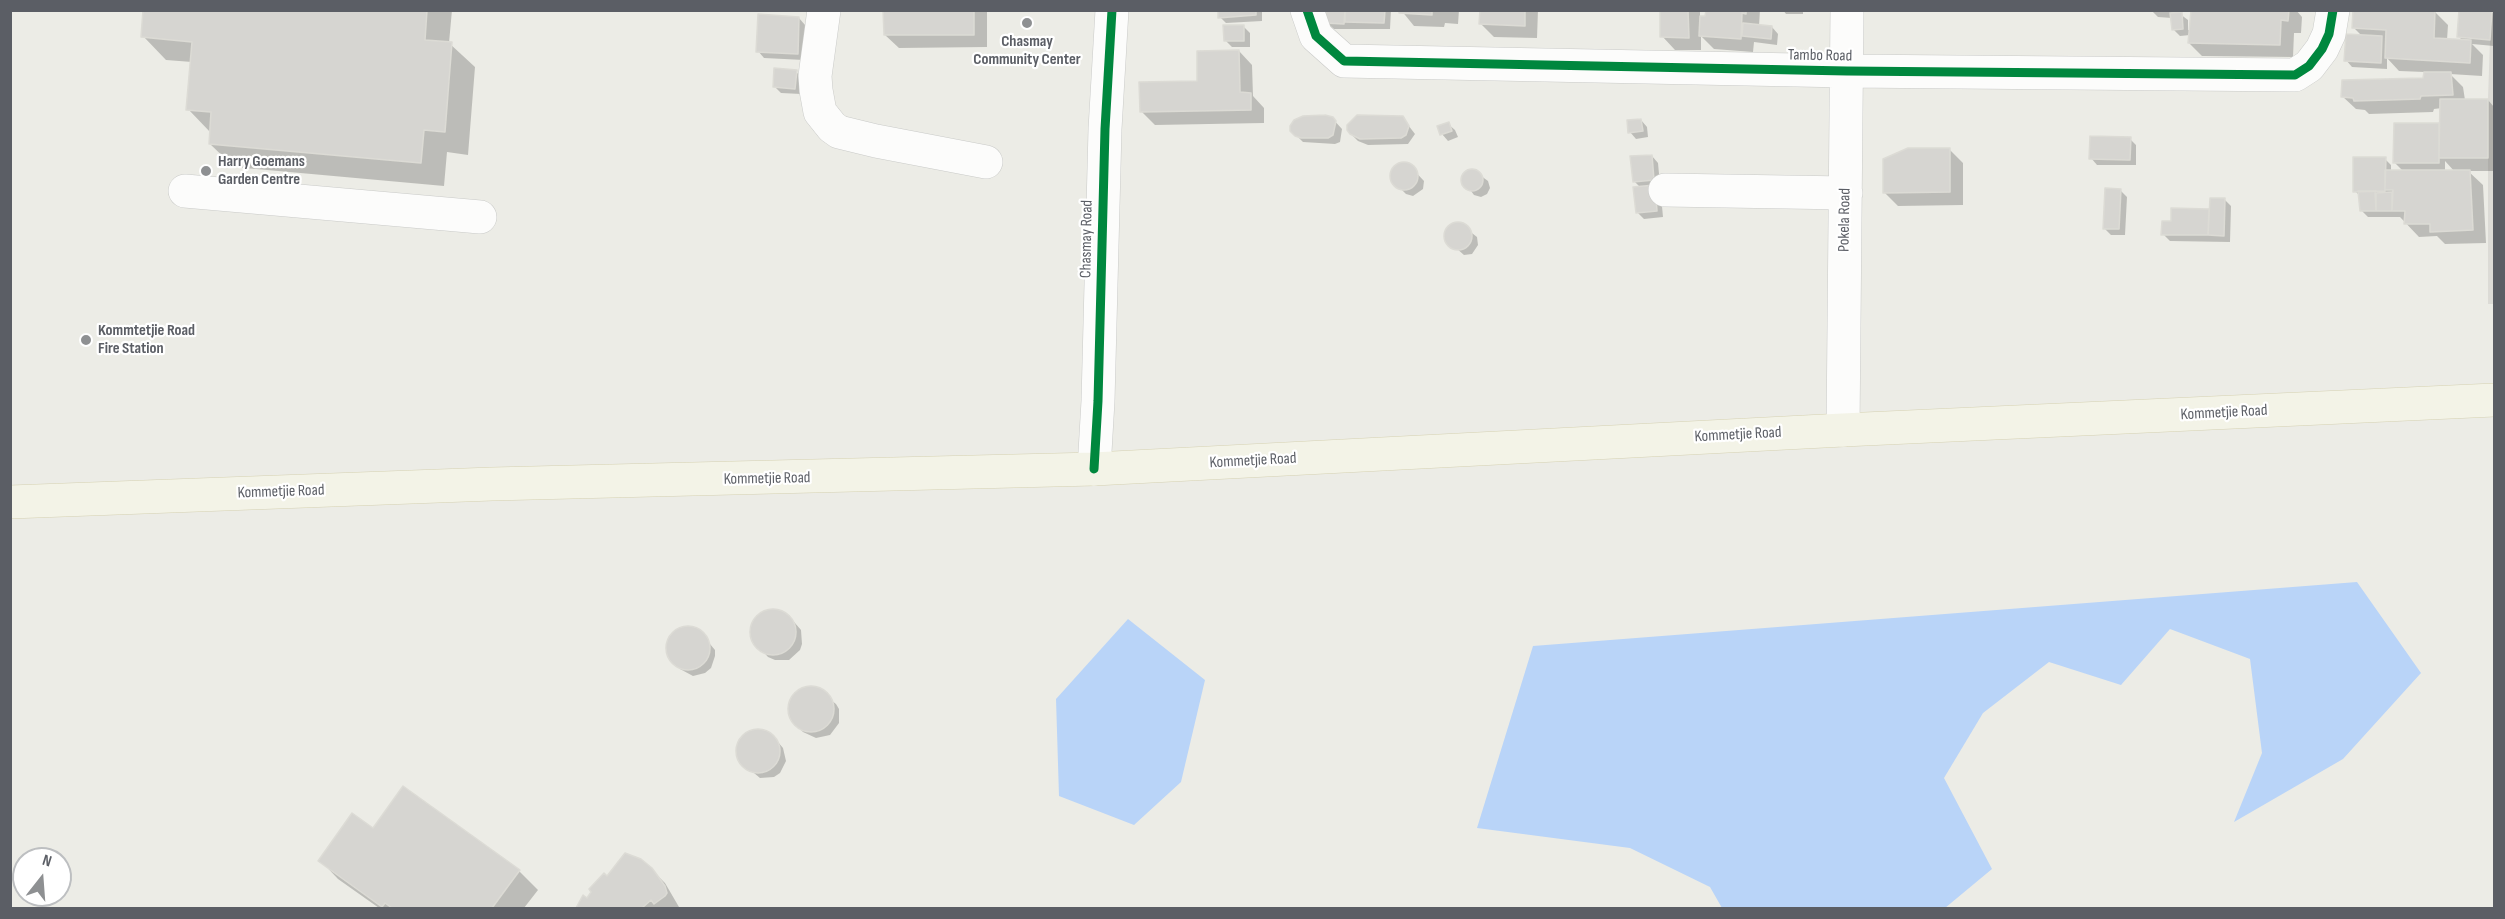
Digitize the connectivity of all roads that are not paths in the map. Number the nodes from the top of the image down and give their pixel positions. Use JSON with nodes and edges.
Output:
{"nodes":[{"id":1,"x":824,"y":10,"type":"edge"},
{"id":2,"x":1112,"y":10,"type":"edge"},
{"id":3,"x":1307,"y":10,"type":"edge"},
{"id":4,"x":1847,"y":10,"type":"edge"},
{"id":5,"x":2333,"y":10,"type":"edge"},
{"id":6,"x":1847,"y":71,"type":"junction"},
{"id":7,"x":986,"y":162,"type":"dead end"},
{"id":8,"x":1665,"y":190,"type":"dead end"},
{"id":9,"x":185,"y":191,"type":"dead end"},
{"id":10,"x":1846,"y":193,"type":"junction"},
{"id":11,"x":480,"y":217,"type":"dead end"},
{"id":12,"x":2494,"y":400,"type":"edge"},
{"id":13,"x":1843,"y":430,"type":"junction"},
{"id":14,"x":1094,"y":469,"type":"junction"},
{"id":15,"x":10,"y":502,"type":"edge"}],
"edges":[{"from":1,"to":7,"type":"street"},
{"from":2,"to":14,"type":"street","name":"Chasmay Road"},
{"from":3,"to":6,"type":"street","name":"Tambo Road"},
{"from":4,"to":6,"type":"street","name":"Pokela Road"},
{"from":5,"to":6,"type":"street","name":"Tambo Road"},
{"from":6,"to":10,"type":"street","name":"Pokela Road"},
{"from":8,"to":10,"type":"street"},
{"from":9,"to":11,"type":"street"},
{"from":10,"to":13,"type":"street","name":"Pokela Road"},
{"from":12,"to":13,"type":"main road","name":"Kommetjie Road"},
{"from":13,"to":14,"type":"main road","name":"Kommetjie Road"},
{"from":14,"to":15,"type":"main road","name":"Kommetjie Road"}]}
